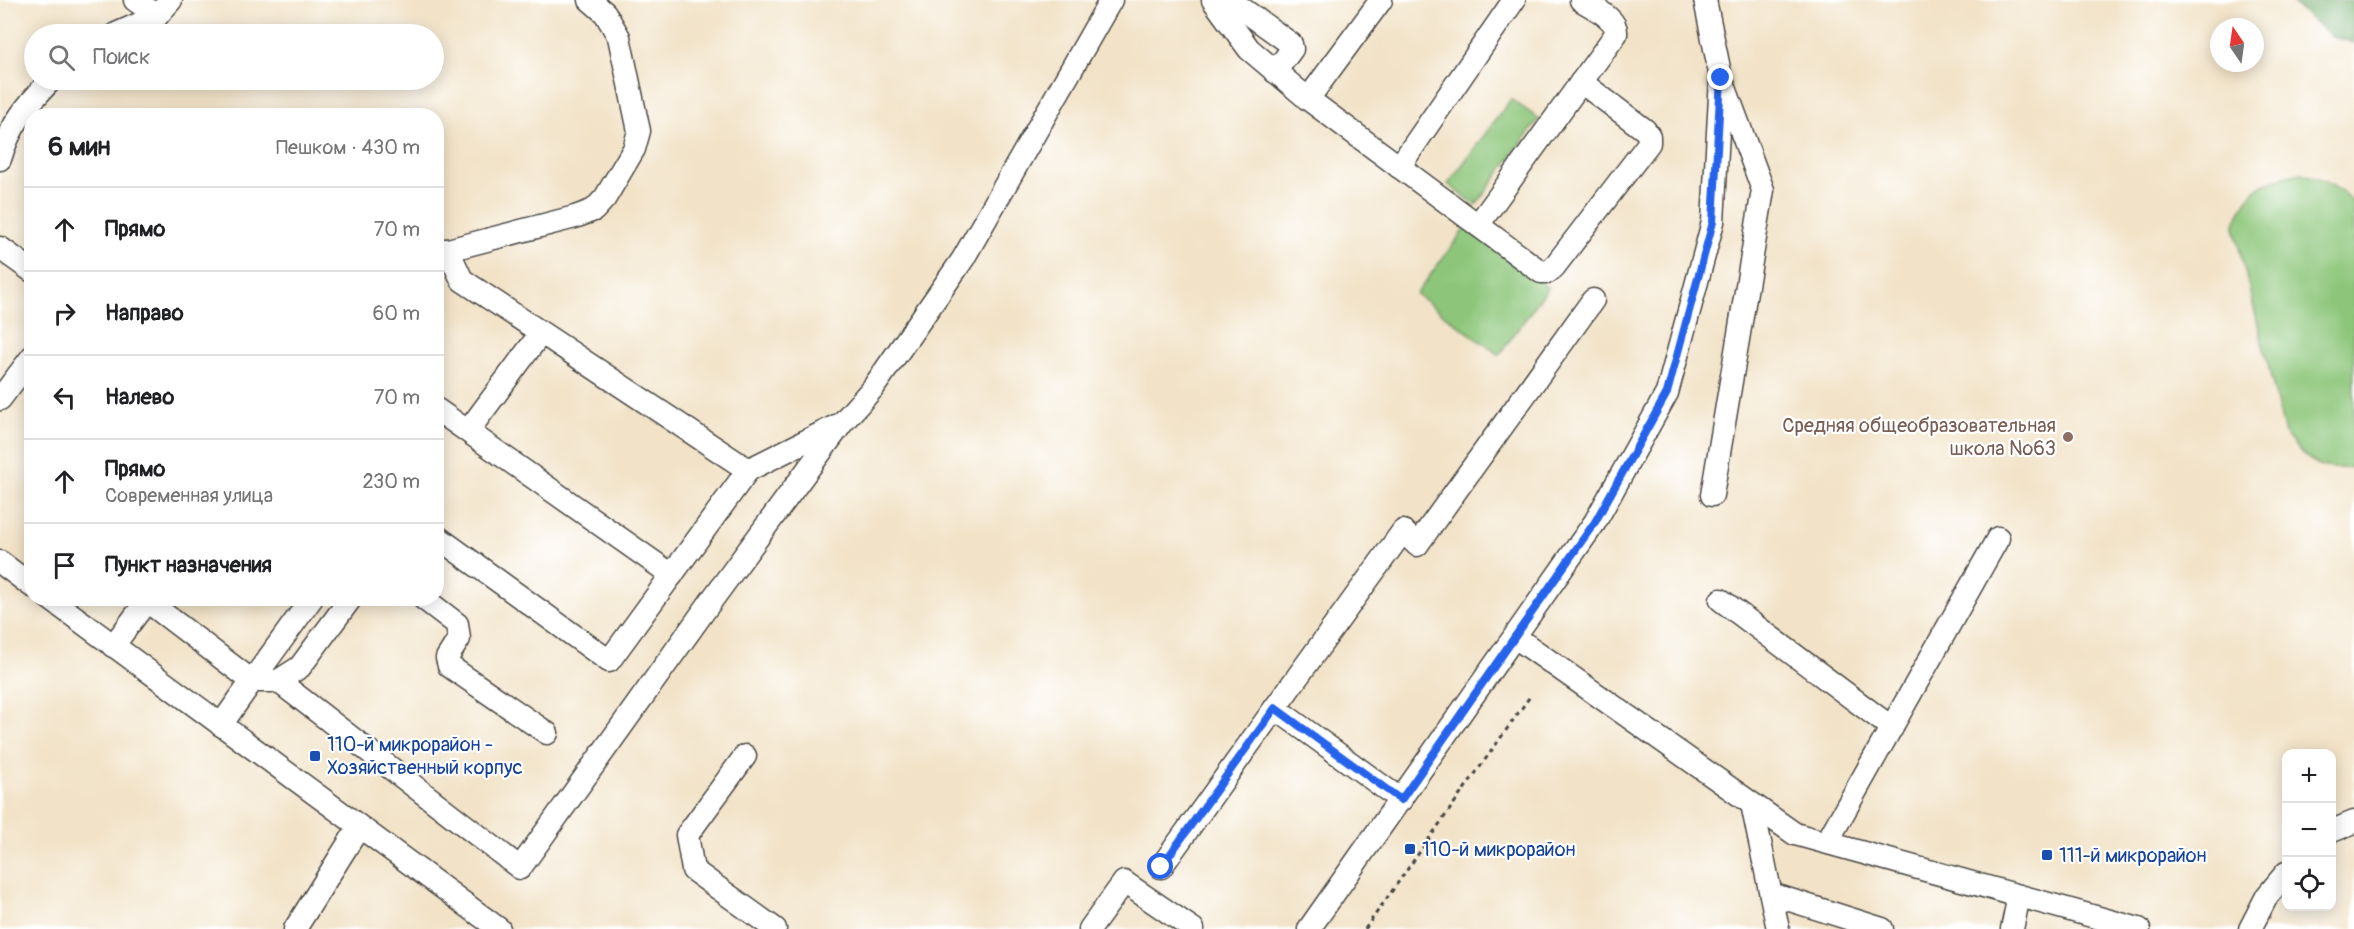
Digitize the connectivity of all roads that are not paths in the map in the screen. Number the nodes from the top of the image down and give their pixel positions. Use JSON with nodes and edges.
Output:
{"nodes":[{"id":1,"x":135,"y":0,"type":"edge"},
{"id":2,"x":590,"y":0,"type":"edge"},
{"id":3,"x":1111,"y":0,"type":"edge"},
{"id":4,"x":1381,"y":0,"type":"edge"},
{"id":5,"x":1514,"y":0,"type":"edge"},
{"id":6,"x":1581,"y":0,"type":"edge"},
{"id":7,"x":1705,"y":0,"type":"edge"},
{"id":8,"x":1220,"y":1,"type":"edge"},
{"id":9,"x":164,"y":8,"type":"edge"},
{"id":10,"x":134,"y":24,"type":"edge"},
{"id":11,"x":1275,"y":72,"type":"junction"},
{"id":12,"x":1721,"y":78,"type":"junction"},
{"id":13,"x":1581,"y":82,"type":"junction"},
{"id":14,"x":41,"y":90,"type":"edge"},
{"id":15,"x":1308,"y":99,"type":"junction"},
{"id":16,"x":0,"y":159,"type":"edge"},
{"id":17,"x":1399,"y":167,"type":"junction"},
{"id":18,"x":1478,"y":225,"type":"junction"},
{"id":19,"x":0,"y":248,"type":"edge"},
{"id":20,"x":444,"y":250,"type":"edge"},
{"id":21,"x":444,"y":253,"type":"edge"},
{"id":22,"x":24,"y":265,"type":"edge"},
{"id":23,"x":1593,"y":300,"type":"dead end"},
{"id":24,"x":541,"y":333,"type":"junction"},
{"id":25,"x":24,"y":368,"type":"edge"},
{"id":26,"x":0,"y":399,"type":"edge"},
{"id":27,"x":444,"y":414,"type":"edge"},
{"id":28,"x":842,"y":423,"type":"junction"},
{"id":29,"x":468,"y":431,"type":"junction"},
{"id":30,"x":748,"y":470,"type":"junction"},
{"id":31,"x":1712,"y":495,"type":"dead end"},
{"id":32,"x":1998,"y":538,"type":"dead end"},
{"id":33,"x":444,"y":542,"type":"edge"},
{"id":34,"x":0,"y":562,"type":"edge"},
{"id":35,"x":672,"y":575,"type":"junction"},
{"id":36,"x":24,"y":580,"type":"edge"},
{"id":37,"x":1721,"y":600,"type":"dead end"},
{"id":38,"x":60,"y":606,"type":"edge"},
{"id":39,"x":143,"y":606,"type":"edge"},
{"id":40,"x":156,"y":606,"type":"edge"},
{"id":41,"x":306,"y":606,"type":"edge"},
{"id":42,"x":345,"y":606,"type":"edge"},
{"id":43,"x":433,"y":606,"type":"edge"},
{"id":44,"x":1515,"y":637,"type":"junction"},
{"id":45,"x":113,"y":646,"type":"junction"},
{"id":46,"x":252,"y":681,"type":"junction"},
{"id":47,"x":278,"y":681,"type":"junction"},
{"id":48,"x":1275,"y":708,"type":"junction"},
{"id":49,"x":220,"y":725,"type":"junction"},
{"id":50,"x":1892,"y":728,"type":"junction"},
{"id":51,"x":547,"y":732,"type":"dead end"},
{"id":52,"x":745,"y":756,"type":"dead end"},
{"id":53,"x":1401,"y":800,"type":"junction"},
{"id":54,"x":1752,"y":804,"type":"junction"},
{"id":55,"x":2354,"y":822,"type":"edge"},
{"id":56,"x":359,"y":827,"type":"junction"},
{"id":57,"x":2336,"y":829,"type":"edge"},
{"id":58,"x":1827,"y":842,"type":"junction"},
{"id":59,"x":1161,"y":867,"type":"dead end"},
{"id":60,"x":2282,"y":878,"type":"edge"},
{"id":61,"x":1771,"y":894,"type":"junction"},
{"id":62,"x":2019,"y":896,"type":"junction"},
{"id":63,"x":295,"y":929,"type":"edge"},
{"id":64,"x":499,"y":929,"type":"edge"},
{"id":65,"x":776,"y":929,"type":"edge"},
{"id":66,"x":1090,"y":929,"type":"edge"},
{"id":67,"x":1193,"y":929,"type":"edge"},
{"id":68,"x":1309,"y":929,"type":"edge"},
{"id":69,"x":1778,"y":929,"type":"edge"},
{"id":70,"x":1882,"y":929,"type":"edge"},
{"id":71,"x":2012,"y":929,"type":"edge"},
{"id":72,"x":2139,"y":929,"type":"edge"},
{"id":73,"x":2250,"y":929,"type":"edge"}],
"edges":[{"from":1,"to":9,"type":"street"},
{"from":2,"to":20,"type":"street"},
{"from":3,"to":28,"type":"street"},
{"from":4,"to":15,"type":"street"},
{"from":5,"to":17,"type":"street"},
{"from":6,"to":13,"type":"street"},
{"from":7,"to":12,"type":"street"},
{"from":8,"to":11,"type":"street"},
{"from":8,"to":11,"type":"street"},
{"from":9,"to":10,"type":"street"},
{"from":11,"to":15,"type":"street"},
{"from":12,"to":31,"type":"street"},
{"from":12,"to":44,"type":"street"},
{"from":13,"to":18,"type":"street"},
{"from":13,"to":18,"type":"street"},
{"from":14,"to":16,"type":"street"},
{"from":15,"to":17,"type":"street"},
{"from":17,"to":18,"type":"street"},
{"from":19,"to":22,"type":"street"},
{"from":21,"to":24,"type":"street"},
{"from":23,"to":48,"type":"street"},
{"from":24,"to":29,"type":"street"},
{"from":24,"to":30,"type":"street"},
{"from":25,"to":26,"type":"street"},
{"from":27,"to":29,"type":"street"},
{"from":28,"to":30,"type":"street"},
{"from":28,"to":47,"type":"street"},
{"from":29,"to":35,"type":"street"},
{"from":30,"to":35,"type":"street"},
{"from":32,"to":50,"type":"street"},
{"from":33,"to":35,"type":"street"},
{"from":34,"to":36,"type":"street"},
{"from":37,"to":50,"type":"street"},
{"from":38,"to":45,"type":"street"},
{"from":39,"to":45,"type":"street"},
{"from":40,"to":46,"type":"street"},
{"from":41,"to":46,"type":"street"},
{"from":42,"to":47,"type":"street"},
{"from":43,"to":51,"type":"street"},
{"from":44,"to":53,"type":"street"},
{"from":44,"to":54,"type":"street"},
{"from":45,"to":49,"type":"street"},
{"from":46,"to":47,"type":"street"},
{"from":46,"to":49,"type":"street"},
{"from":48,"to":53,"type":"street"},
{"from":48,"to":59,"type":"street"},
{"from":49,"to":56,"type":"street"},
{"from":50,"to":58,"type":"street"},
{"from":52,"to":65,"type":"street"},
{"from":53,"to":68,"type":"street"},
{"from":54,"to":58,"type":"street"},
{"from":54,"to":61,"type":"street"},
{"from":55,"to":57,"type":"street"},
{"from":56,"to":63,"type":"street"},
{"from":56,"to":64,"type":"street"},
{"from":58,"to":62,"type":"street"},
{"from":60,"to":73,"type":"street"},
{"from":61,"to":69,"type":"street"},
{"from":61,"to":70,"type":"street"},
{"from":62,"to":71,"type":"street"},
{"from":62,"to":72,"type":"street"},
{"from":66,"to":67,"type":"street"}]}
